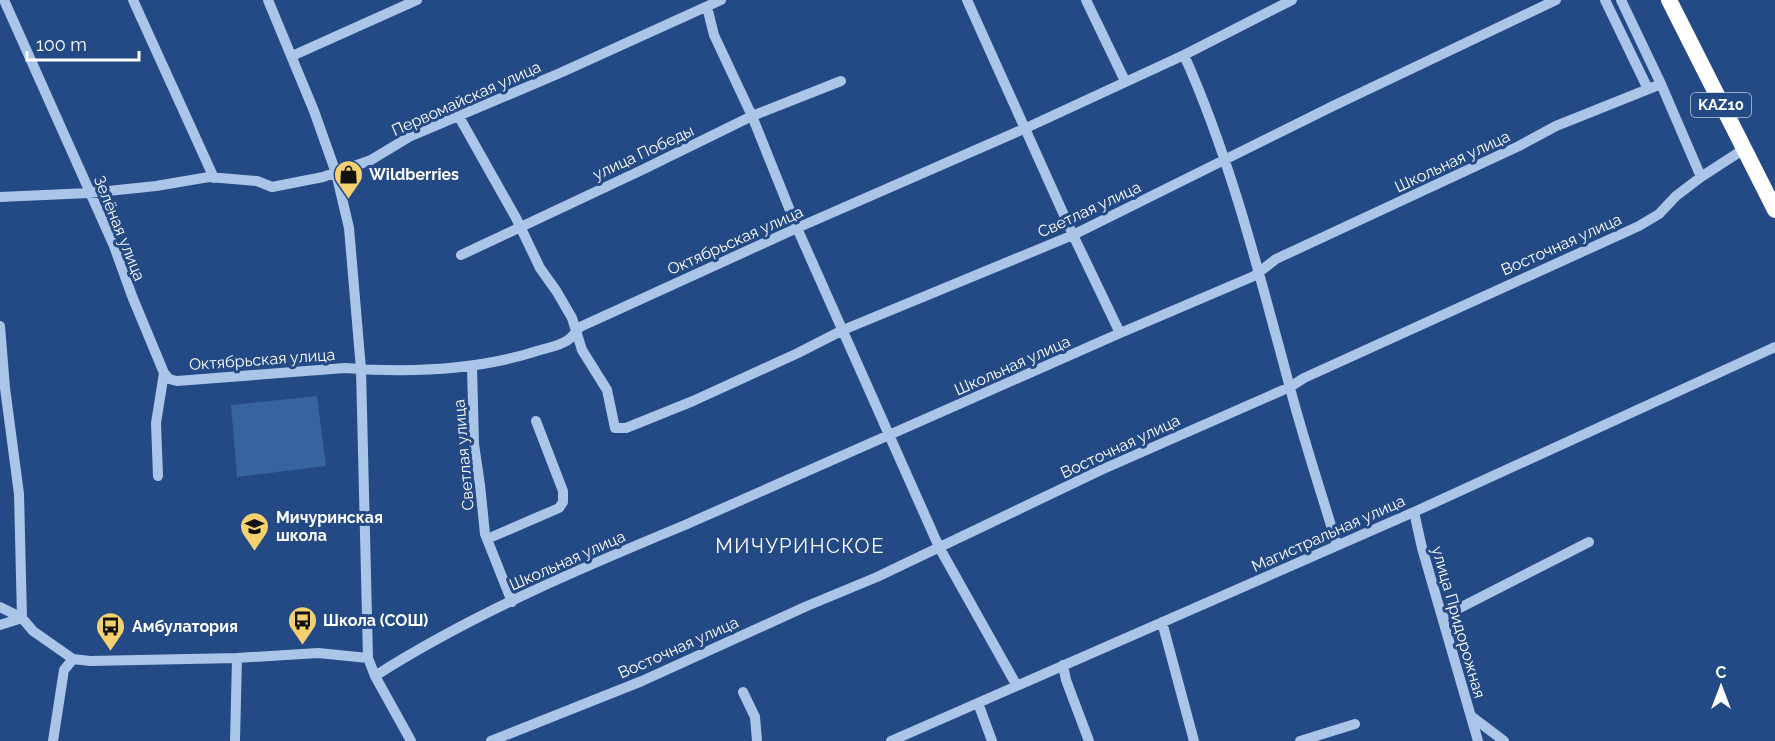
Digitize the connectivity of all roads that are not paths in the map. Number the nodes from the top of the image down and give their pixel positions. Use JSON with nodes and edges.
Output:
{"nodes":[{"id":1,"x":4,"y":0,"type":"edge"},
{"id":2,"x":133,"y":0,"type":"edge"},
{"id":3,"x":268,"y":0,"type":"edge"},
{"id":4,"x":417,"y":0,"type":"edge"},
{"id":5,"x":721,"y":0,"type":"edge"},
{"id":6,"x":967,"y":0,"type":"edge"},
{"id":7,"x":1086,"y":0,"type":"edge"},
{"id":8,"x":1292,"y":0,"type":"edge"},
{"id":9,"x":1556,"y":0,"type":"edge"},
{"id":10,"x":1605,"y":0,"type":"edge"},
{"id":11,"x":1621,"y":0,"type":"edge"},
{"id":12,"x":1668,"y":0,"type":"edge"},
{"id":13,"x":707,"y":7,"type":"junction"},
{"id":14,"x":1184,"y":55,"type":"junction"},
{"id":15,"x":292,"y":56,"type":"junction"},
{"id":16,"x":841,"y":81,"type":"dead end"},
{"id":17,"x":1125,"y":81,"type":"junction"},
{"id":18,"x":1661,"y":84,"type":"junction"},
{"id":19,"x":1648,"y":89,"type":"junction"},
{"id":20,"x":458,"y":115,"type":"junction"},
{"id":21,"x":752,"y":116,"type":"junction"},
{"id":22,"x":1026,"y":128,"type":"junction"},
{"id":23,"x":1744,"y":149,"type":"junction"},
{"id":24,"x":1224,"y":160,"type":"junction"},
{"id":25,"x":336,"y":173,"type":"junction"},
{"id":26,"x":1701,"y":177,"type":"junction"},
{"id":27,"x":214,"y":178,"type":"junction"},
{"id":28,"x":89,"y":193,"type":"junction"},
{"id":29,"x":0,"y":197,"type":"edge"},
{"id":30,"x":1775,"y":210,"type":"edge"},
{"id":31,"x":520,"y":226,"type":"junction"},
{"id":32,"x":797,"y":228,"type":"junction"},
{"id":33,"x":1073,"y":235,"type":"junction"},
{"id":34,"x":460,"y":255,"type":"dead end"},
{"id":35,"x":1259,"y":272,"type":"junction"},
{"id":36,"x":0,"y":326,"type":"edge"},
{"id":37,"x":843,"y":330,"type":"junction"},
{"id":38,"x":576,"y":331,"type":"junction"},
{"id":39,"x":1120,"y":333,"type":"junction"},
{"id":40,"x":1775,"y":347,"type":"edge"},
{"id":41,"x":471,"y":367,"type":"junction"},
{"id":42,"x":361,"y":369,"type":"junction"},
{"id":43,"x":164,"y":373,"type":"junction"},
{"id":44,"x":1290,"y":387,"type":"junction"},
{"id":45,"x":536,"y":421,"type":"dead end"},
{"id":46,"x":889,"y":436,"type":"junction"},
{"id":47,"x":158,"y":476,"type":"dead end"},
{"id":48,"x":1414,"y":512,"type":"junction"},
{"id":49,"x":487,"y":539,"type":"junction"},
{"id":50,"x":1589,"y":542,"type":"dead end"},
{"id":51,"x":1337,"y":545,"type":"junction"},
{"id":52,"x":939,"y":547,"type":"junction"},
{"id":53,"x":512,"y":602,"type":"junction"},
{"id":54,"x":0,"y":607,"type":"edge"},
{"id":55,"x":1442,"y":616,"type":"junction"},
{"id":56,"x":22,"y":618,"type":"junction"},
{"id":57,"x":1162,"y":622,"type":"junction"},
{"id":58,"x":0,"y":625,"type":"edge"},
{"id":59,"x":237,"y":658,"type":"junction"},
{"id":60,"x":368,"y":658,"type":"junction"},
{"id":61,"x":73,"y":659,"type":"junction"},
{"id":62,"x":1063,"y":665,"type":"junction"},
{"id":63,"x":375,"y":676,"type":"junction"},
{"id":64,"x":1017,"y":686,"type":"junction"},
{"id":65,"x":743,"y":692,"type":"dead end"},
{"id":66,"x":978,"y":703,"type":"junction"},
{"id":67,"x":1471,"y":716,"type":"junction"},
{"id":68,"x":1355,"y":724,"type":"dead end"},
{"id":69,"x":53,"y":741,"type":"edge"},
{"id":70,"x":235,"y":741,"type":"edge"},
{"id":71,"x":411,"y":741,"type":"edge"},
{"id":72,"x":491,"y":741,"type":"edge"},
{"id":73,"x":757,"y":741,"type":"edge"},
{"id":74,"x":891,"y":741,"type":"edge"},
{"id":75,"x":992,"y":741,"type":"edge"},
{"id":76,"x":1089,"y":741,"type":"edge"},
{"id":77,"x":1194,"y":741,"type":"edge"},
{"id":78,"x":1300,"y":741,"type":"edge"},
{"id":79,"x":1478,"y":741,"type":"edge"},
{"id":80,"x":1504,"y":741,"type":"edge"}],
"edges":[{"from":1,"to":28,"type":"street","name":"Зелёная улица"},
{"from":2,"to":27,"type":"street"},
{"from":3,"to":15,"type":"street"},
{"from":4,"to":15,"type":"street"},
{"from":5,"to":13,"type":"street","name":"Первомайская улица"},
{"from":6,"to":22,"type":"street"},
{"from":7,"to":17,"type":"street"},
{"from":8,"to":14,"type":"street","name":"Октябрьская улица"},
{"from":9,"to":24,"type":"street","name":"Светлая улица"},
{"from":10,"to":19,"type":"street"},
{"from":11,"to":18,"type":"street"},
{"from":12,"to":23,"type":"highway","number":"KAZ10"},
{"from":13,"to":20,"type":"street","name":"Первомайская улица"},
{"from":13,"to":21,"type":"street"},
{"from":14,"to":17,"type":"street","name":"Октябрьская улица"},
{"from":14,"to":24,"type":"street"},
{"from":15,"to":25,"type":"street"},
{"from":16,"to":21,"type":"street","name":"улица Победы"},
{"from":17,"to":22,"type":"street","name":"Октябрьская улица"},
{"from":18,"to":19,"type":"street","name":"Школьная улица"},
{"from":18,"to":26,"type":"street"},
{"from":19,"to":35,"type":"street","name":"Школьная улица"},
{"from":20,"to":25,"type":"street","name":"Первомайская улица"},
{"from":20,"to":31,"type":"street"},
{"from":21,"to":31,"type":"street","name":"улица Победы"},
{"from":21,"to":32,"type":"street"},
{"from":22,"to":32,"type":"street","name":"Октябрьская улица"},
{"from":22,"to":33,"type":"street"},
{"from":23,"to":26,"type":"street","name":"Восточная улица"},
{"from":23,"to":30,"type":"highway","number":"KAZ10"},
{"from":24,"to":33,"type":"street","name":"Светлая улица"},
{"from":24,"to":35,"type":"street"},
{"from":25,"to":27,"type":"street","name":"Первомайская улица"},
{"from":25,"to":42,"type":"street"},
{"from":26,"to":44,"type":"street","name":"Восточная улица"},
{"from":27,"to":28,"type":"street","name":"Первомайская улица"},
{"from":28,"to":29,"type":"street","name":"Первомайская улица"},
{"from":28,"to":43,"type":"street","name":"Зелёная улица"},
{"from":31,"to":34,"type":"street","name":"улица Победы"},
{"from":31,"to":38,"type":"street"},
{"from":32,"to":37,"type":"street"},
{"from":32,"to":38,"type":"street","name":"Октябрьская улица"},
{"from":33,"to":37,"type":"street","name":"Светлая улица"},
{"from":33,"to":39,"type":"street"},
{"from":35,"to":39,"type":"street","name":"Школьная улица"},
{"from":35,"to":44,"type":"street"},
{"from":36,"to":56,"type":"street"},
{"from":37,"to":38,"type":"street","name":"Светлая улица"},
{"from":37,"to":46,"type":"street"},
{"from":38,"to":41,"type":"street","name":"Октябрьская улица"},
{"from":39,"to":46,"type":"street","name":"Школьная улица"},
{"from":40,"to":48,"type":"street","name":"Магистральная улица"},
{"from":41,"to":42,"type":"street","name":"Октябрьская улица"},
{"from":41,"to":49,"type":"street","name":"Светлая улица"},
{"from":42,"to":43,"type":"street","name":"Октябрьская улица"},
{"from":42,"to":60,"type":"street"},
{"from":43,"to":47,"type":"street"},
{"from":44,"to":51,"type":"street"},
{"from":44,"to":52,"type":"street","name":"Восточная улица"},
{"from":45,"to":49,"type":"street"},
{"from":46,"to":52,"type":"street"},
{"from":46,"to":53,"type":"street","name":"Школьная улица"},
{"from":48,"to":51,"type":"street","name":"Магистральная улица"},
{"from":48,"to":55,"type":"street","name":"улица Придорожная"},
{"from":49,"to":53,"type":"street","name":"Светлая улица"},
{"from":50,"to":55,"type":"street"},
{"from":51,"to":57,"type":"street","name":"Магистральная улица"},
{"from":52,"to":64,"type":"street"},
{"from":52,"to":72,"type":"street","name":"Восточная улица"},
{"from":53,"to":63,"type":"street","name":"Школьная улица"},
{"from":54,"to":56,"type":"street"},
{"from":55,"to":67,"type":"street","name":"улица Придорожная"},
{"from":56,"to":58,"type":"street"},
{"from":56,"to":61,"type":"street"},
{"from":57,"to":62,"type":"street","name":"Магистральная улица"},
{"from":57,"to":77,"type":"street"},
{"from":59,"to":60,"type":"street"},
{"from":59,"to":61,"type":"street"},
{"from":59,"to":70,"type":"street"},
{"from":60,"to":63,"type":"street"},
{"from":61,"to":69,"type":"street"},
{"from":62,"to":64,"type":"street","name":"Магистральная улица"},
{"from":62,"to":76,"type":"street"},
{"from":63,"to":71,"type":"street"},
{"from":64,"to":66,"type":"street","name":"Магистральная улица"},
{"from":65,"to":73,"type":"street"},
{"from":66,"to":74,"type":"street","name":"Магистральная улица"},
{"from":66,"to":75,"type":"street"},
{"from":67,"to":79,"type":"street","name":"улица Придорожная"},
{"from":67,"to":80,"type":"street"},
{"from":68,"to":78,"type":"street"}]}
